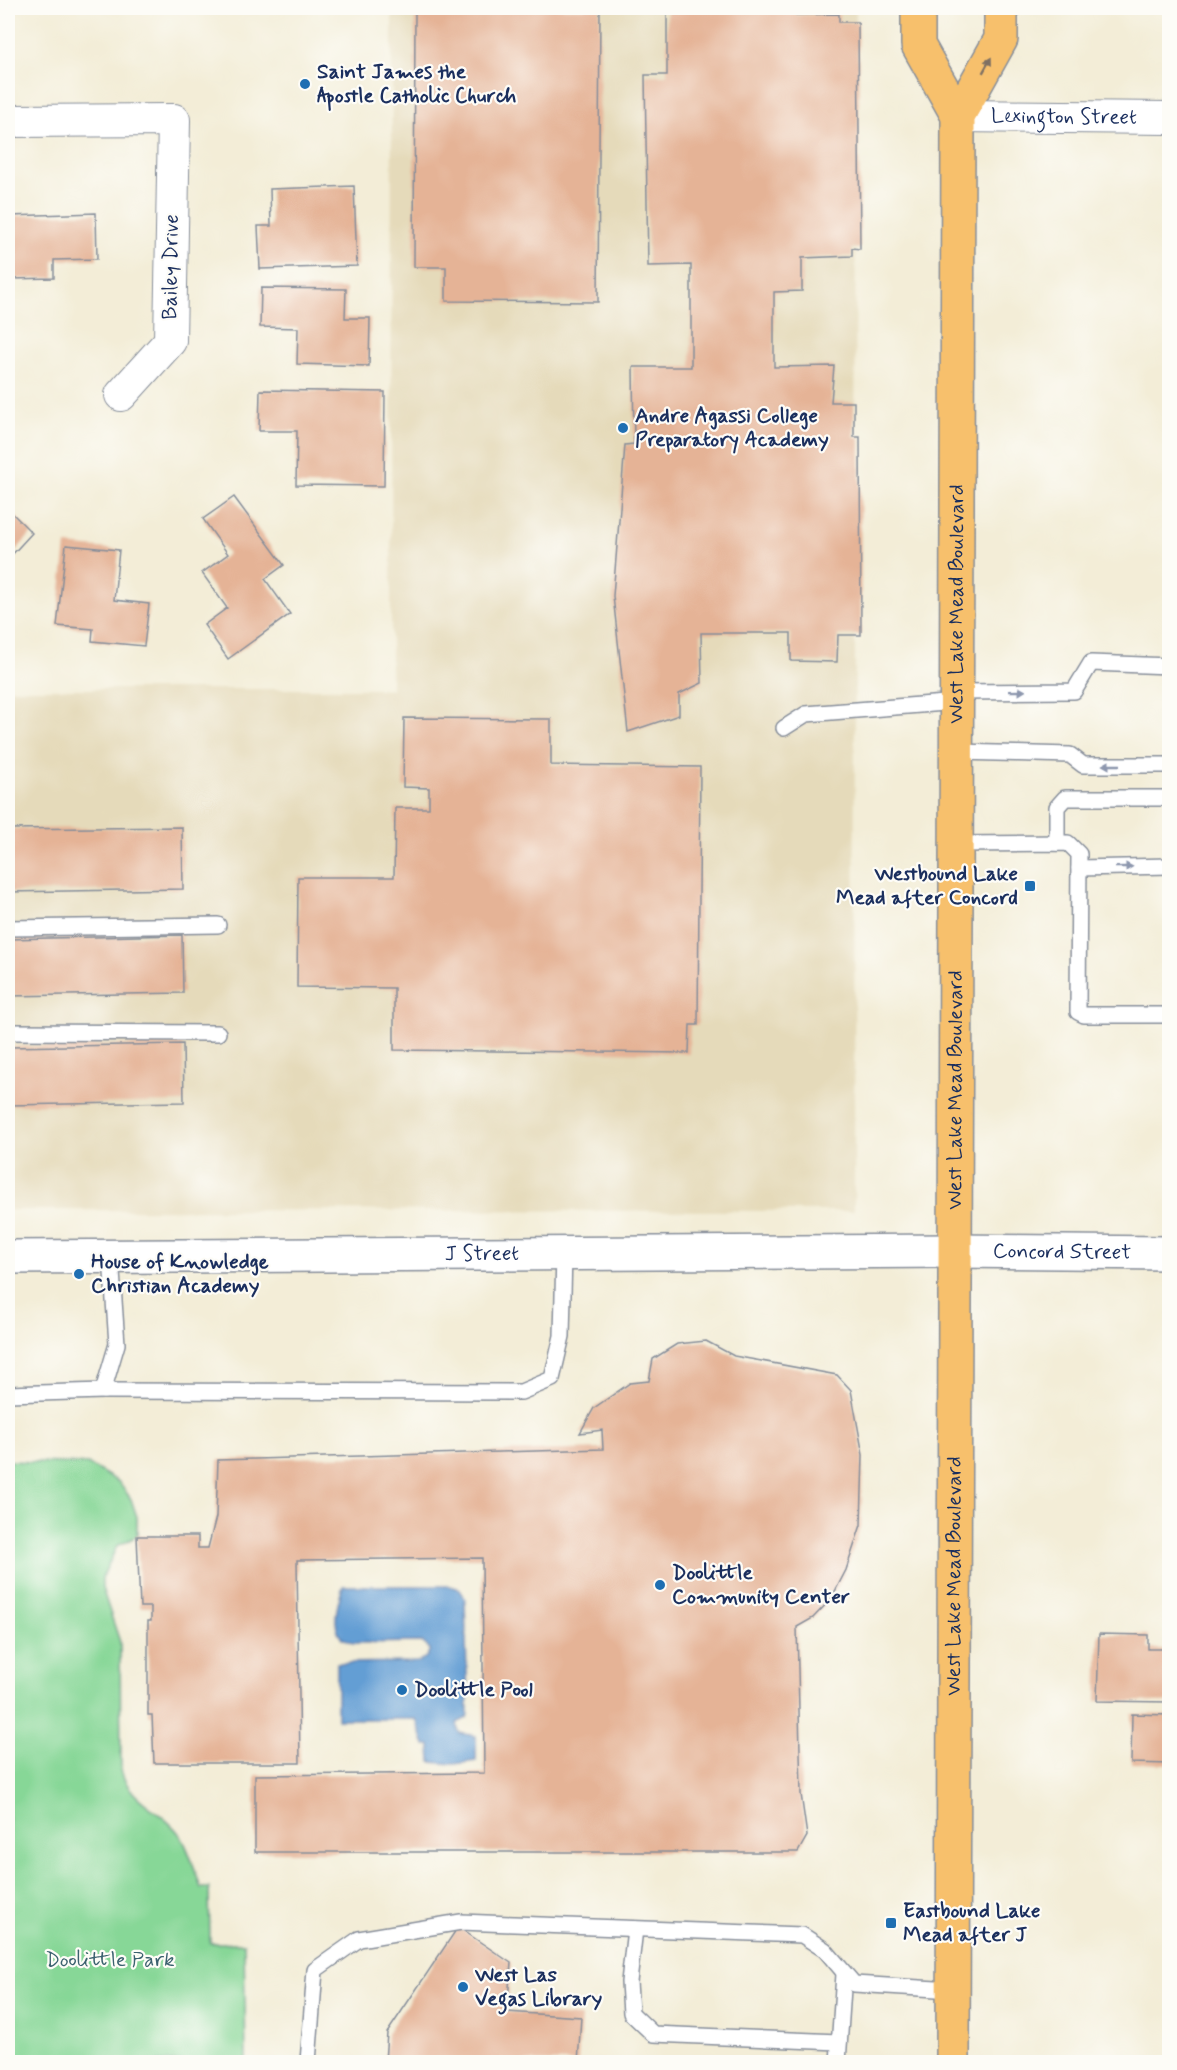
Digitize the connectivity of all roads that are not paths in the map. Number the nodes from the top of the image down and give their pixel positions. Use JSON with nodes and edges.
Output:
{"nodes":[{"id":1,"x":918,"y":8,"type":"edge"},
{"id":2,"x":1001,"y":8,"type":"edge"},
{"id":3,"x":958,"y":116,"type":"junction"},
{"id":4,"x":1170,"y":118,"type":"edge"},
{"id":5,"x":8,"y":121,"type":"edge"},
{"id":6,"x":121,"y":395,"type":"dead end"},
{"id":7,"x":1170,"y":666,"type":"edge"},
{"id":8,"x":958,"y":697,"type":"junction"},
{"id":9,"x":784,"y":728,"type":"dead end"},
{"id":10,"x":958,"y":753,"type":"junction"},
{"id":11,"x":1170,"y":765,"type":"edge"},
{"id":12,"x":1170,"y":798,"type":"edge"},
{"id":13,"x":1057,"y":843,"type":"junction"},
{"id":14,"x":958,"y":844,"type":"junction"},
{"id":15,"x":1170,"y":866,"type":"edge"},
{"id":16,"x":1079,"y":868,"type":"junction"},
{"id":17,"x":218,"y":925,"type":"dead end"},
{"id":18,"x":8,"y":928,"type":"edge"},
{"id":19,"x":1170,"y":1015,"type":"edge"},
{"id":20,"x":8,"y":1032,"type":"edge"},
{"id":21,"x":218,"y":1033,"type":"dead end"},
{"id":22,"x":956,"y":1251,"type":"junction"},
{"id":23,"x":1170,"y":1253,"type":"edge"},
{"id":24,"x":564,"y":1254,"type":"junction"},
{"id":25,"x":8,"y":1257,"type":"edge"},
{"id":26,"x":111,"y":1257,"type":"junction"},
{"id":27,"x":103,"y":1391,"type":"junction"},
{"id":28,"x":8,"y":1394,"type":"edge"},
{"id":29,"x":635,"y":1929,"type":"junction"},
{"id":30,"x":844,"y":1974,"type":"junction"},
{"id":31,"x":953,"y":1990,"type":"junction"},
{"id":32,"x":839,"y":2042,"type":"junction"},
{"id":33,"x":308,"y":2062,"type":"edge"},
{"id":34,"x":838,"y":2062,"type":"edge"},
{"id":35,"x":953,"y":2062,"type":"edge"}],
"edges":[{"from":1,"to":3,"type":"main road","name":"West Lake Mead Boulevard"},
{"from":3,"to":2,"type":"main road","name":"West Lake Mead Boulevard","one_way":true},
{"from":3,"to":4,"type":"street","name":"Lexington Street"},
{"from":3,"to":8,"type":"main road","name":"West Lake Mead Boulevard"},
{"from":5,"to":6,"type":"street","name":"Bailey Drive"},
{"from":8,"to":7,"type":"lane","one_way":true},
{"from":8,"to":9,"type":"lane"},
{"from":8,"to":10,"type":"main road","name":"West Lake Mead Boulevard"},
{"from":11,"to":10,"type":"lane","one_way":true},
{"from":10,"to":14,"type":"main road","name":"West Lake Mead Boulevard"},
{"from":12,"to":13,"type":"lane"},
{"from":13,"to":14,"type":"lane"},
{"from":13,"to":16,"type":"lane"},
{"from":14,"to":22,"type":"main road","name":"West Lake Mead Boulevard"},
{"from":16,"to":15,"type":"lane","one_way":true},
{"from":16,"to":19,"type":"lane"},
{"from":17,"to":18,"type":"lane"},
{"from":20,"to":21,"type":"lane"},
{"from":22,"to":23,"type":"street","name":"Concord Street"},
{"from":22,"to":24,"type":"street","name":"J Street"},
{"from":22,"to":31,"type":"main road","name":"West Lake Mead Boulevard"},
{"from":24,"to":26,"type":"street","name":"J Street"},
{"from":24,"to":27,"type":"lane"},
{"from":25,"to":26,"type":"street","name":"J Street"},
{"from":26,"to":27,"type":"lane"},
{"from":27,"to":28,"type":"lane"},
{"from":29,"to":30,"type":"lane"},
{"from":29,"to":32,"type":"lane"},
{"from":29,"to":33,"type":"lane"},
{"from":30,"to":31,"type":"lane"},
{"from":30,"to":32,"type":"lane"},
{"from":31,"to":35,"type":"main road","name":"West Lake Mead Boulevard"},
{"from":32,"to":34,"type":"lane"}]}
